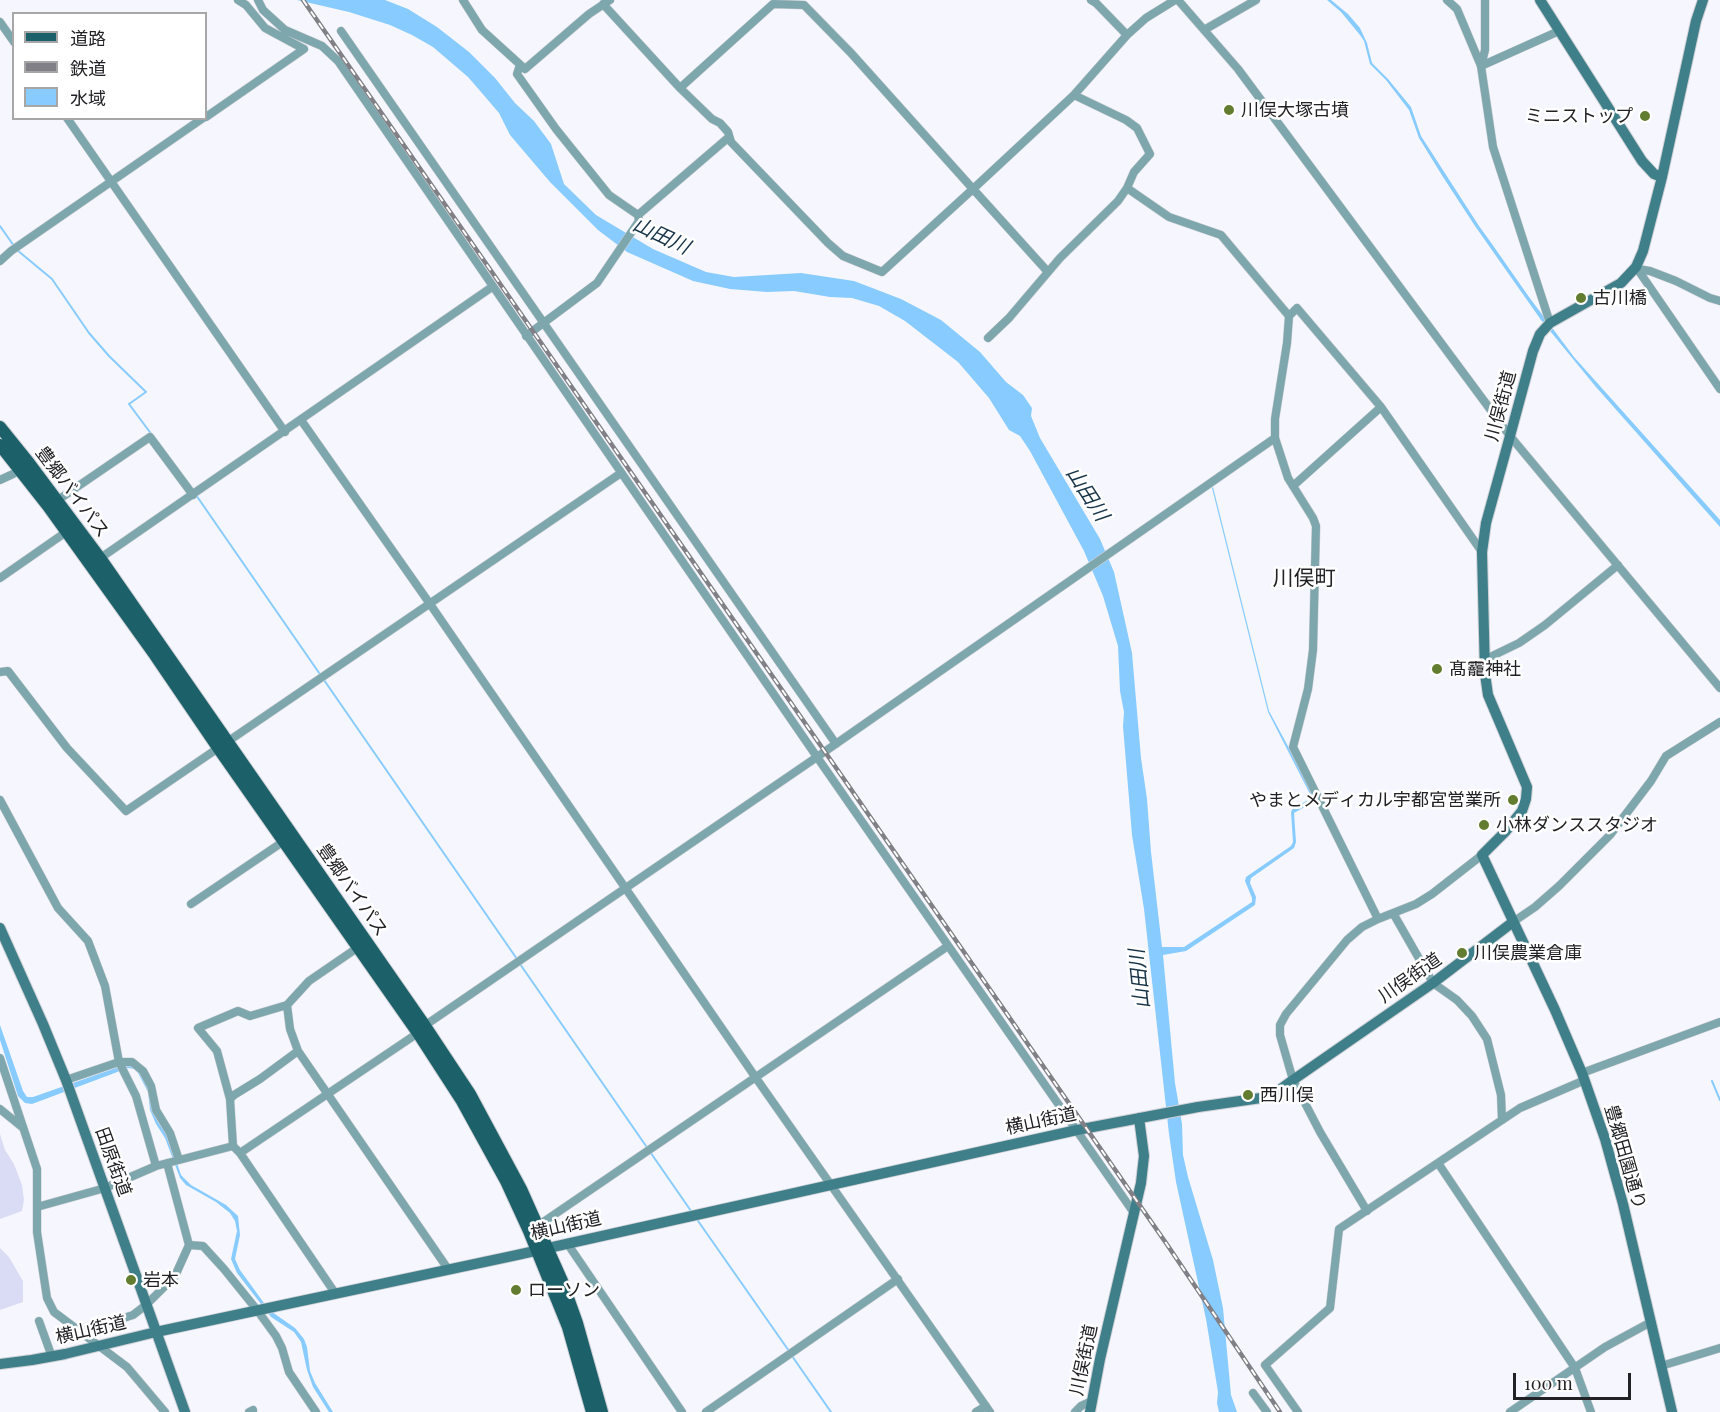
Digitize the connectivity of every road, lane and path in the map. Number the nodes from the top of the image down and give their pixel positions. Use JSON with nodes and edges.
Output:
{"nodes":[{"id":1,"x":238,"y":0,"type":"edge"},
{"id":2,"x":258,"y":0,"type":"edge"},
{"id":3,"x":463,"y":0,"type":"edge"},
{"id":4,"x":1091,"y":0,"type":"edge"},
{"id":5,"x":1176,"y":0,"type":"edge"},
{"id":6,"x":1256,"y":0,"type":"edge"},
{"id":7,"x":1447,"y":0,"type":"edge"},
{"id":8,"x":1485,"y":0,"type":"edge"},
{"id":9,"x":1540,"y":0,"type":"edge"},
{"id":10,"x":1703,"y":0,"type":"edge"},
{"id":11,"x":607,"y":2,"type":"edge"},
{"id":12,"x":772,"y":2,"type":"edge"},
{"id":13,"x":0,"y":22,"type":"edge"},
{"id":14,"x":1204,"y":30,"type":"junction"},
{"id":15,"x":341,"y":31,"type":"dead end"},
{"id":16,"x":1560,"y":31,"type":"junction"},
{"id":17,"x":1127,"y":35,"type":"junction"},
{"id":18,"x":12,"y":39,"type":"edge"},
{"id":19,"x":520,"y":65,"type":"junction"},
{"id":20,"x":1481,"y":66,"type":"junction"},
{"id":21,"x":680,"y":88,"type":"junction"},
{"id":22,"x":1074,"y":95,"type":"junction"},
{"id":23,"x":207,"y":116,"type":"edge"},
{"id":24,"x":68,"y":120,"type":"edge"},
{"id":25,"x":201,"y":120,"type":"edge"},
{"id":26,"x":729,"y":137,"type":"junction"},
{"id":27,"x":1662,"y":177,"type":"junction"},
{"id":28,"x":111,"y":182,"type":"junction"},
{"id":29,"x":1127,"y":188,"type":"junction"},
{"id":30,"x":973,"y":189,"type":"junction"},
{"id":31,"x":638,"y":218,"type":"junction"},
{"id":32,"x":0,"y":261,"type":"edge"},
{"id":33,"x":1637,"y":268,"type":"junction"},
{"id":34,"x":1048,"y":272,"type":"junction"},
{"id":35,"x":492,"y":287,"type":"junction"},
{"id":36,"x":1720,"y":302,"type":"edge"},
{"id":37,"x":1289,"y":316,"type":"junction"},
{"id":38,"x":1550,"y":323,"type":"junction"},
{"id":39,"x":543,"y":324,"type":"junction"},
{"id":40,"x":526,"y":336,"type":"junction"},
{"id":41,"x":988,"y":338,"type":"dead end"},
{"id":42,"x":1720,"y":389,"type":"edge"},
{"id":43,"x":1380,"y":407,"type":"junction"},
{"id":44,"x":301,"y":420,"type":"junction"},
{"id":45,"x":0,"y":427,"type":"edge"},
{"id":46,"x":285,"y":432,"type":"junction"},
{"id":47,"x":1510,"y":436,"type":"junction"},
{"id":48,"x":1275,"y":438,"type":"junction"},
{"id":49,"x":0,"y":445,"type":"edge"},
{"id":50,"x":25,"y":466,"type":"junction"},
{"id":51,"x":621,"y":472,"type":"junction"},
{"id":52,"x":0,"y":480,"type":"edge"},
{"id":53,"x":1293,"y":486,"type":"junction"},
{"id":54,"x":193,"y":495,"type":"junction"},
{"id":55,"x":52,"y":504,"type":"junction"},
{"id":56,"x":71,"y":529,"type":"junction"},
{"id":57,"x":1482,"y":552,"type":"junction"},
{"id":58,"x":96,"y":561,"type":"junction"},
{"id":59,"x":1618,"y":565,"type":"junction"},
{"id":60,"x":0,"y":578,"type":"edge"},
{"id":61,"x":430,"y":604,"type":"junction"},
{"id":62,"x":1485,"y":658,"type":"junction"},
{"id":63,"x":0,"y":672,"type":"edge"},
{"id":64,"x":1720,"y":688,"type":"edge"},
{"id":65,"x":1720,"y":722,"type":"edge"},
{"id":66,"x":836,"y":744,"type":"junction"},
{"id":67,"x":223,"y":746,"type":"junction"},
{"id":68,"x":817,"y":757,"type":"junction"},
{"id":69,"x":0,"y":800,"type":"edge"},
{"id":70,"x":288,"y":838,"type":"junction"},
{"id":71,"x":1482,"y":855,"type":"junction"},
{"id":72,"x":627,"y":888,"type":"junction"},
{"id":73,"x":191,"y":904,"type":"dead end"},
{"id":74,"x":1393,"y":913,"type":"junction"},
{"id":75,"x":1378,"y":919,"type":"junction"},
{"id":76,"x":1514,"y":922,"type":"junction"},
{"id":77,"x":0,"y":928,"type":"edge"},
{"id":78,"x":362,"y":945,"type":"junction"},
{"id":79,"x":948,"y":946,"type":"junction"},
{"id":80,"x":1433,"y":983,"type":"junction"},
{"id":81,"x":287,"y":1005,"type":"junction"},
{"id":82,"x":1720,"y":1022,"type":"edge"},
{"id":83,"x":421,"y":1030,"type":"junction"},
{"id":84,"x":298,"y":1051,"type":"junction"},
{"id":85,"x":0,"y":1058,"type":"edge"},
{"id":86,"x":119,"y":1062,"type":"junction"},
{"id":87,"x":1583,"y":1076,"type":"junction"},
{"id":88,"x":756,"y":1078,"type":"junction"},
{"id":89,"x":66,"y":1080,"type":"junction"},
{"id":90,"x":1293,"y":1080,"type":"junction"},
{"id":91,"x":327,"y":1093,"type":"junction"},
{"id":92,"x":230,"y":1099,"type":"junction"},
{"id":93,"x":0,"y":1109,"type":"edge"},
{"id":94,"x":1139,"y":1119,"type":"junction"},
{"id":95,"x":1502,"y":1120,"type":"junction"},
{"id":96,"x":23,"y":1128,"type":"junction"},
{"id":97,"x":1077,"y":1130,"type":"junction"},
{"id":98,"x":233,"y":1146,"type":"junction"},
{"id":99,"x":240,"y":1153,"type":"junction"},
{"id":100,"x":179,"y":1160,"type":"junction"},
{"id":101,"x":167,"y":1163,"type":"junction"},
{"id":102,"x":1438,"y":1163,"type":"junction"},
{"id":103,"x":156,"y":1166,"type":"junction"},
{"id":104,"x":832,"y":1184,"type":"junction"},
{"id":105,"x":105,"y":1188,"type":"junction"},
{"id":106,"x":37,"y":1207,"type":"junction"},
{"id":107,"x":1367,"y":1210,"type":"junction"},
{"id":108,"x":1134,"y":1214,"type":"junction"},
{"id":109,"x":534,"y":1228,"type":"junction"},
{"id":110,"x":567,"y":1243,"type":"junction"},
{"id":111,"x":189,"y":1245,"type":"junction"},
{"id":112,"x":542,"y":1249,"type":"junction"},
{"id":113,"x":448,"y":1269,"type":"junction"},
{"id":114,"x":898,"y":1279,"type":"junction"},
{"id":115,"x":335,"y":1293,"type":"junction"},
{"id":116,"x":146,"y":1305,"type":"junction"},
{"id":117,"x":256,"y":1310,"type":"junction"},
{"id":118,"x":39,"y":1321,"type":"dead end"},
{"id":119,"x":1651,"y":1322,"type":"junction"},
{"id":120,"x":80,"y":1332,"type":"junction"},
{"id":121,"x":156,"y":1332,"type":"junction"},
{"id":122,"x":98,"y":1346,"type":"junction"},
{"id":123,"x":1720,"y":1348,"type":"edge"},
{"id":124,"x":52,"y":1357,"type":"junction"},
{"id":125,"x":0,"y":1364,"type":"edge"},
{"id":126,"x":1661,"y":1366,"type":"junction"},
{"id":127,"x":1575,"y":1368,"type":"junction"},
{"id":128,"x":1253,"y":1393,"type":"dead end"},
{"id":129,"x":1091,"y":1407,"type":"edge"},
{"id":130,"x":988,"y":1409,"type":"edge"},
{"id":131,"x":165,"y":1412,"type":"edge"},
{"id":132,"x":185,"y":1412,"type":"edge"},
{"id":133,"x":316,"y":1412,"type":"edge"},
{"id":134,"x":592,"y":1412,"type":"edge"},
{"id":135,"x":602,"y":1412,"type":"edge"},
{"id":136,"x":682,"y":1412,"type":"edge"},
{"id":137,"x":706,"y":1412,"type":"edge"},
{"id":138,"x":976,"y":1412,"type":"edge"},
{"id":139,"x":1075,"y":1412,"type":"edge"},
{"id":140,"x":1267,"y":1412,"type":"edge"},
{"id":141,"x":1298,"y":1412,"type":"edge"},
{"id":142,"x":1510,"y":1412,"type":"edge"},
{"id":143,"x":1591,"y":1412,"type":"edge"},
{"id":144,"x":1672,"y":1412,"type":"edge"}],
"edges":[{"from":1,"to":23,"type":"street"},
{"from":2,"to":35,"type":"street"},
{"from":3,"to":19,"type":"street"},
{"from":4,"to":17,"type":"street"},
{"from":5,"to":14,"type":"street"},
{"from":5,"to":17,"type":"street"},
{"from":6,"to":14,"type":"street"},
{"from":7,"to":20,"type":"street"},
{"from":8,"to":20,"type":"street"},
{"from":9,"to":16,"type":"street"},
{"from":10,"to":27,"type":"street","name":"川俣街道"},
{"from":11,"to":19,"type":"street"},
{"from":11,"to":21,"type":"street"},
{"from":12,"to":21,"type":"street"},
{"from":12,"to":30,"type":"street"},
{"from":13,"to":18,"type":"street"},
{"from":14,"to":47,"type":"street"},
{"from":15,"to":39,"type":"street"},
{"from":16,"to":20,"type":"street"},
{"from":16,"to":27,"type":"street"},
{"from":17,"to":22,"type":"street"},
{"from":19,"to":31,"type":"street"},
{"from":20,"to":38,"type":"street"},
{"from":21,"to":26,"type":"street"},
{"from":22,"to":29,"type":"street"},
{"from":22,"to":30,"type":"street"},
{"from":24,"to":28,"type":"street"},
{"from":25,"to":28,"type":"street"},
{"from":26,"to":30,"type":"street"},
{"from":26,"to":31,"type":"street"},
{"from":27,"to":33,"type":"street","name":"川俣街道"},
{"from":28,"to":32,"type":"street"},
{"from":28,"to":46,"type":"street"},
{"from":29,"to":34,"type":"street"},
{"from":29,"to":37,"type":"street"},
{"from":30,"to":34,"type":"street"},
{"from":31,"to":39,"type":"street"},
{"from":33,"to":36,"type":"street"},
{"from":33,"to":38,"type":"street","name":"川俣街道"},
{"from":33,"to":42,"type":"street"},
{"from":34,"to":41,"type":"street"},
{"from":35,"to":40,"type":"street"},
{"from":35,"to":44,"type":"street"},
{"from":37,"to":43,"type":"street"},
{"from":37,"to":48,"type":"street"},
{"from":38,"to":47,"type":"street","name":"川俣街道"},
{"from":39,"to":40,"type":"street"},
{"from":39,"to":66,"type":"street"},
{"from":40,"to":51,"type":"street"},
{"from":43,"to":53,"type":"street"},
{"from":43,"to":57,"type":"street"},
{"from":44,"to":46,"type":"street"},
{"from":44,"to":61,"type":"street"},
{"from":45,"to":50,"type":"main road","name":"豊郷バイパス"},
{"from":46,"to":54,"type":"street"},
{"from":47,"to":57,"type":"street","name":"川俣街道"},
{"from":47,"to":59,"type":"street"},
{"from":48,"to":53,"type":"street"},
{"from":48,"to":66,"type":"street"},
{"from":49,"to":50,"type":"main road","name":"豊郷バイパス"},
{"from":50,"to":52,"type":"street"},
{"from":50,"to":55,"type":"main road","name":"豊郷バイパス"},
{"from":51,"to":61,"type":"street"},
{"from":51,"to":68,"type":"street"},
{"from":53,"to":75,"type":"street"},
{"from":54,"to":55,"type":"street"},
{"from":54,"to":58,"type":"street"},
{"from":55,"to":56,"type":"main road","name":"豊郷バイパス"},
{"from":56,"to":58,"type":"main road","name":"豊郷バイパス"},
{"from":56,"to":60,"type":"street"},
{"from":57,"to":62,"type":"street","name":"川俣街道"},
{"from":58,"to":67,"type":"main road","name":"豊郷バイパス"},
{"from":59,"to":62,"type":"street"},
{"from":59,"to":64,"type":"street"},
{"from":61,"to":67,"type":"street"},
{"from":61,"to":72,"type":"street"},
{"from":62,"to":71,"type":"street","name":"川俣街道"},
{"from":63,"to":67,"type":"street"},
{"from":65,"to":76,"type":"street"},
{"from":66,"to":68,"type":"street"},
{"from":67,"to":70,"type":"main road","name":"豊郷バイパス"},
{"from":68,"to":72,"type":"street"},
{"from":68,"to":79,"type":"street"},
{"from":69,"to":86,"type":"street"},
{"from":70,"to":73,"type":"street"},
{"from":70,"to":78,"type":"main road","name":"豊郷バイパス"},
{"from":71,"to":74,"type":"street","name":"川俣街道"},
{"from":71,"to":76,"type":"street"},
{"from":72,"to":83,"type":"street"},
{"from":72,"to":88,"type":"street"},
{"from":74,"to":75,"type":"street","name":"川俣街道"},
{"from":74,"to":80,"type":"street"},
{"from":75,"to":90,"type":"street","name":"川俣街道"},
{"from":76,"to":80,"type":"street","name":"川俣街道"},
{"from":76,"to":87,"type":"street","name":"豊郷田園通り"},
{"from":77,"to":89,"type":"street","name":"田原街道"},
{"from":78,"to":81,"type":"street"},
{"from":78,"to":83,"type":"main road","name":"豊郷バイパス"},
{"from":79,"to":88,"type":"street"},
{"from":79,"to":97,"type":"street"},
{"from":80,"to":90,"type":"street","name":"川俣街道"},
{"from":80,"to":95,"type":"street"},
{"from":81,"to":84,"type":"street"},
{"from":81,"to":92,"type":"street"},
{"from":82,"to":87,"type":"street"},
{"from":83,"to":91,"type":"street"},
{"from":83,"to":109,"type":"main road","name":"豊郷バイパス"},
{"from":84,"to":91,"type":"street"},
{"from":84,"to":92,"type":"street"},
{"from":85,"to":96,"type":"street"},
{"from":86,"to":89,"type":"street"},
{"from":86,"to":100,"type":"street"},
{"from":86,"to":103,"type":"street"},
{"from":87,"to":95,"type":"street"},
{"from":87,"to":119,"type":"street","name":"豊郷田園通り"},
{"from":88,"to":104,"type":"street"},
{"from":88,"to":109,"type":"street"},
{"from":89,"to":105,"type":"street","name":"田原街道"},
{"from":90,"to":94,"type":"street","name":"川俣街道"},
{"from":90,"to":107,"type":"street"},
{"from":91,"to":99,"type":"street"},
{"from":91,"to":113,"type":"street"},
{"from":92,"to":98,"type":"street"},
{"from":93,"to":96,"type":"street"},
{"from":94,"to":97,"type":"street","name":"横山街道"},
{"from":94,"to":108,"type":"street","name":"川俣街道"},
{"from":95,"to":102,"type":"street"},
{"from":96,"to":106,"type":"street"},
{"from":97,"to":104,"type":"street","name":"横山街道"},
{"from":97,"to":108,"type":"street"},
{"from":98,"to":99,"type":"street"},
{"from":98,"to":100,"type":"street"},
{"from":99,"to":115,"type":"street"},
{"from":100,"to":101,"type":"street"},
{"from":101,"to":103,"type":"street"},
{"from":101,"to":111,"type":"street"},
{"from":102,"to":107,"type":"street"},
{"from":102,"to":127,"type":"street"},
{"from":103,"to":105,"type":"street"},
{"from":104,"to":110,"type":"street","name":"横山街道"},
{"from":104,"to":114,"type":"street"},
{"from":105,"to":106,"type":"street"},
{"from":105,"to":116,"type":"street","name":"田原街道"},
{"from":106,"to":120,"type":"street"},
{"from":107,"to":141,"type":"street"},
{"from":108,"to":129,"type":"street","name":"川俣街道"},
{"from":109,"to":112,"type":"main road","name":"豊郷バイパス"},
{"from":110,"to":112,"type":"street","name":"横山街道"},
{"from":110,"to":136,"type":"street"},
{"from":111,"to":116,"type":"street"},
{"from":111,"to":117,"type":"street"},
{"from":112,"to":113,"type":"street","name":"横山街道"},
{"from":112,"to":134,"type":"main road","name":"豊郷バイパス"},
{"from":112,"to":135,"type":"main road","name":"豊郷バイパス"},
{"from":113,"to":115,"type":"street","name":"横山街道"},
{"from":114,"to":130,"type":"street"},
{"from":114,"to":137,"type":"street"},
{"from":115,"to":117,"type":"street","name":"横山街道"},
{"from":116,"to":120,"type":"street"},
{"from":116,"to":121,"type":"street","name":"田原街道"},
{"from":117,"to":121,"type":"street","name":"横山街道"},
{"from":117,"to":133,"type":"street"},
{"from":118,"to":124,"type":"street"},
{"from":119,"to":126,"type":"street","name":"豊郷田園通り"},
{"from":119,"to":127,"type":"street"},
{"from":120,"to":122,"type":"street"},
{"from":121,"to":122,"type":"street","name":"横山街道"},
{"from":121,"to":132,"type":"street","name":"田原街道"},
{"from":122,"to":124,"type":"street","name":"横山街道"},
{"from":122,"to":131,"type":"street"},
{"from":123,"to":126,"type":"street"},
{"from":124,"to":125,"type":"street","name":"横山街道"},
{"from":126,"to":144,"type":"street","name":"豊郷田園通り"},
{"from":127,"to":142,"type":"street"},
{"from":127,"to":143,"type":"street"},
{"from":128,"to":140,"type":"street"},
{"from":129,"to":139,"type":"street"},
{"from":130,"to":138,"type":"street"}]}
